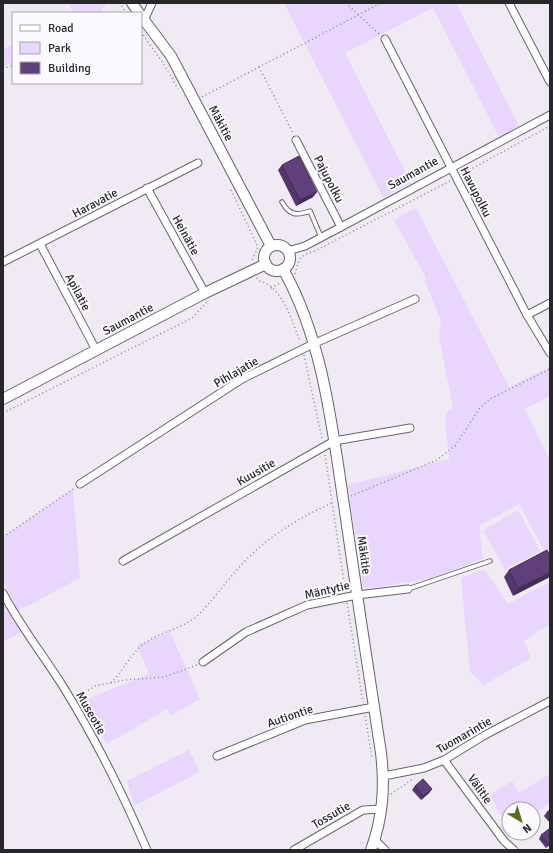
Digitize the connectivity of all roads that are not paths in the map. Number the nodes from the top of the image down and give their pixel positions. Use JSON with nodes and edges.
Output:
{"nodes":[{"id":1,"x":132,"y":3,"type":"edge"},
{"id":2,"x":152,"y":3,"type":"edge"},
{"id":3,"x":509,"y":3,"type":"edge"},
{"id":4,"x":138,"y":12,"type":"edge"},
{"id":5,"x":142,"y":15,"type":"edge"},
{"id":6,"x":142,"y":17,"type":"edge"},
{"id":7,"x":385,"y":39,"type":"road end"},
{"id":8,"x":550,"y":82,"type":"edge"},
{"id":9,"x":550,"y":115,"type":"edge"},
{"id":10,"x":296,"y":140,"type":"road end"},
{"id":11,"x":198,"y":163,"type":"dead end"},
{"id":12,"x":452,"y":167,"type":"junction"},
{"id":13,"x":147,"y":188,"type":"junction"},
{"id":14,"x":282,"y":202,"type":"dead end"},
{"id":15,"x":342,"y":227,"type":"junction"},
{"id":16,"x":321,"y":238,"type":"junction"},
{"id":17,"x":40,"y":244,"type":"junction"},
{"id":18,"x":271,"y":246,"type":"junction"},
{"id":19,"x":288,"y":251,"type":"junction"},
{"id":20,"x":3,"y":262,"type":"edge"},
{"id":21,"x":266,"y":264,"type":"junction"},
{"id":22,"x":283,"y":270,"type":"junction"},
{"id":23,"x":208,"y":296,"type":"junction"},
{"id":24,"x":415,"y":298,"type":"dead end"},
{"id":25,"x":550,"y":303,"type":"edge"},
{"id":26,"x":527,"y":315,"type":"junction"},
{"id":27,"x":314,"y":344,"type":"junction"},
{"id":28,"x":96,"y":350,"type":"junction"},
{"id":29,"x":550,"y":353,"type":"edge"},
{"id":30,"x":3,"y":399,"type":"edge"},
{"id":31,"x":410,"y":428,"type":"dead end"},
{"id":32,"x":334,"y":440,"type":"junction"},
{"id":33,"x":80,"y":484,"type":"road end"},
{"id":34,"x":123,"y":561,"type":"dead end"},
{"id":35,"x":490,"y":561,"type":"dead end"},
{"id":36,"x":408,"y":589,"type":"joint"},
{"id":37,"x":3,"y":593,"type":"edge"},
{"id":38,"x":357,"y":595,"type":"junction"},
{"id":39,"x":203,"y":662,"type":"road end"},
{"id":40,"x":550,"y":701,"type":"edge"},
{"id":41,"x":369,"y":708,"type":"junction"},
{"id":42,"x":217,"y":756,"type":"dead end"},
{"id":43,"x":444,"y":760,"type":"junction"},
{"id":44,"x":384,"y":776,"type":"junction"},
{"id":45,"x":382,"y":809,"type":"junction"},
{"id":46,"x":375,"y":840,"type":"junction"},
{"id":47,"x":147,"y":850,"type":"edge"},
{"id":48,"x":294,"y":850,"type":"edge"},
{"id":49,"x":371,"y":850,"type":"edge"},
{"id":50,"x":385,"y":850,"type":"edge"},
{"id":51,"x":514,"y":850,"type":"edge"}],
"edges":[{"from":1,"to":4,"type":"street","name":"Mäkitie"},
{"from":2,"to":5,"type":"street"},
{"from":3,"to":8,"type":"street"},
{"from":6,"to":18,"type":"street","name":"Mäkitie"},
{"from":7,"to":12,"type":"street","name":"Havupolku"},
{"from":9,"to":12,"type":"street","name":"Saumantie"},
{"from":10,"to":15,"type":"street","name":"Pajupolku"},
{"from":11,"to":13,"type":"street","name":"Haravatie"},
{"from":12,"to":15,"type":"street","name":"Saumantie"},
{"from":12,"to":26,"type":"street","name":"Havupolku"},
{"from":13,"to":17,"type":"street","name":"Haravatie"},
{"from":13,"to":23,"type":"street","name":"Heinätie"},
{"from":14,"to":16,"type":"lane"},
{"from":15,"to":16,"type":"street","name":"Saumantie"},
{"from":16,"to":19,"type":"street","name":"Saumantie"},
{"from":17,"to":20,"type":"street","name":"Haravatie"},
{"from":17,"to":28,"type":"street","name":"Apilatie"},
{"from":18,"to":19,"type":"street"},
{"from":18,"to":21,"type":"street"},
{"from":19,"to":22,"type":"street"},
{"from":21,"to":22,"type":"street"},
{"from":21,"to":23,"type":"street","name":"Saumantie"},
{"from":22,"to":27,"type":"street","name":"Mäkitie"},
{"from":23,"to":28,"type":"street","name":"Saumantie"},
{"from":24,"to":27,"type":"street","name":"Pihlajatie"},
{"from":25,"to":26,"type":"street"},
{"from":26,"to":29,"type":"street","name":"Havupolku"},
{"from":27,"to":32,"type":"street","name":"Mäkitie"},
{"from":27,"to":33,"type":"street","name":"Pihlajatie"},
{"from":28,"to":30,"type":"street","name":"Saumantie"},
{"from":31,"to":32,"type":"street","name":"Kuusitie"},
{"from":32,"to":34,"type":"street","name":"Kuusitie"},
{"from":32,"to":38,"type":"street","name":"Mäkitie"},
{"from":35,"to":36,"type":"lane","name":"Mäntytie"},
{"from":36,"to":38,"type":"street","name":"Mäntytie"},
{"from":37,"to":47,"type":"street","name":"Museotie"},
{"from":38,"to":39,"type":"street","name":"Mäntytie"},
{"from":38,"to":41,"type":"street","name":"Mäkitie"},
{"from":40,"to":43,"type":"street","name":"Tuomarintie"},
{"from":41,"to":42,"type":"street","name":"Autiontie"},
{"from":41,"to":44,"type":"street","name":"Mäkitie"},
{"from":43,"to":44,"type":"street","name":"Tuomarintie"},
{"from":43,"to":51,"type":"street","name":"Välitie"},
{"from":44,"to":45,"type":"street","name":"Mäkitie"},
{"from":45,"to":46,"type":"street","name":"Mäkitie"},
{"from":45,"to":48,"type":"street","name":"Tossutie"},
{"from":46,"to":49,"type":"street","name":"Mäkitie"},
{"from":46,"to":50,"type":"street"}]}
